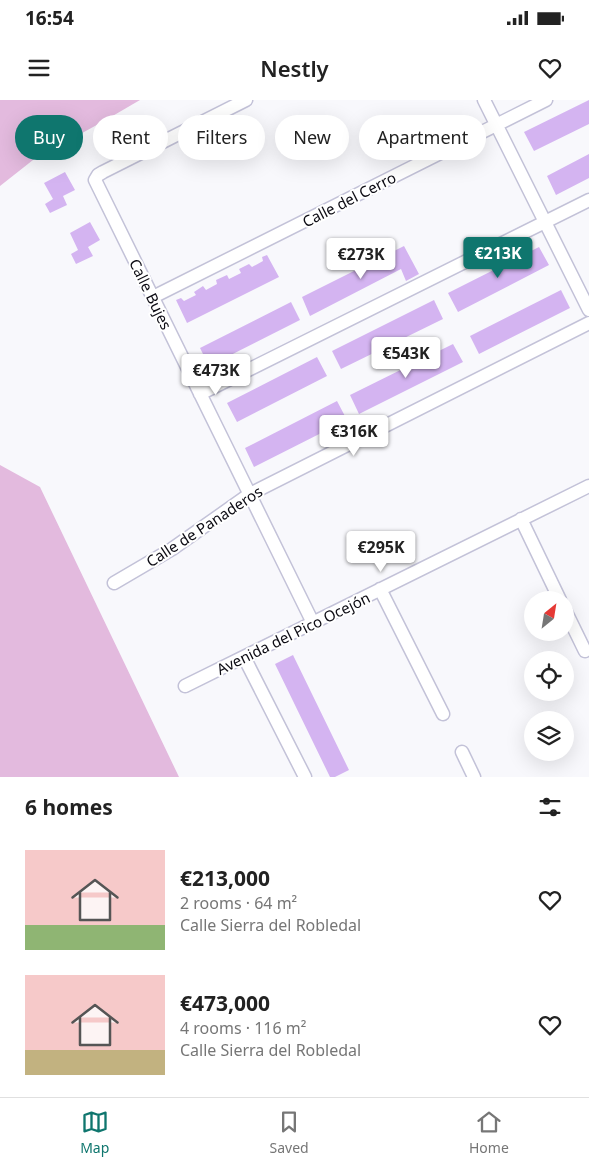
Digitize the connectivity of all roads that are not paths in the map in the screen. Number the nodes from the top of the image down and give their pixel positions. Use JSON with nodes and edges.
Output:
{"nodes":[{"id":1,"x":246,"y":100,"type":"edge"},
{"id":2,"x":484,"y":100,"type":"edge"},
{"id":3,"x":546,"y":100,"type":"edge"},
{"id":4,"x":496,"y":125,"type":"junction"},
{"id":5,"x":589,"y":200,"type":"edge"},
{"id":6,"x":545,"y":222,"type":"junction"},
{"id":7,"x":152,"y":298,"type":"junction"},
{"id":8,"x":589,"y":310,"type":"edge"},
{"id":9,"x":589,"y":323,"type":"edge"},
{"id":10,"x":200,"y":394,"type":"junction"},
{"id":11,"x":589,"y":486,"type":"edge"},
{"id":12,"x":250,"y":494,"type":"junction"},
{"id":13,"x":521,"y":519,"type":"junction"},
{"id":14,"x":114,"y":583,"type":"dead end"},
{"id":15,"x":380,"y":590,"type":"junction"},
{"id":16,"x":556,"y":591,"type":"edge"},
{"id":17,"x":313,"y":623,"type":"junction"},
{"id":18,"x":574,"y":628,"type":"edge"},
{"id":19,"x":585,"y":651,"type":"dead end"},
{"id":20,"x":244,"y":657,"type":"junction"},
{"id":21,"x":185,"y":686,"type":"dead end"},
{"id":22,"x":443,"y":714,"type":"dead end"},
{"id":23,"x":462,"y":752,"type":"dead end"},
{"id":24,"x":305,"y":777,"type":"edge"},
{"id":25,"x":474,"y":777,"type":"edge"}],
"edges":[{"from":1,"to":7,"type":"street","name":"Calle Bujes"},
{"from":2,"to":4,"type":"street"},
{"from":3,"to":4,"type":"street","name":"Calle del Cerro"},
{"from":4,"to":6,"type":"street"},
{"from":4,"to":7,"type":"street","name":"Calle del Cerro"},
{"from":5,"to":6,"type":"street"},
{"from":6,"to":8,"type":"street"},
{"from":6,"to":10,"type":"street"},
{"from":7,"to":10,"type":"street","name":"Calle Bujes"},
{"from":9,"to":12,"type":"street","name":"Calle de Panaderos"},
{"from":10,"to":12,"type":"street","name":"Calle Bujes"},
{"from":11,"to":13,"type":"street","name":"Avenida del Pico Ocejón"},
{"from":12,"to":14,"type":"street","name":"Calle de Panaderos"},
{"from":12,"to":17,"type":"street","name":"Calle Bujes"},
{"from":13,"to":15,"type":"street","name":"Avenida del Pico Ocejón"},
{"from":13,"to":16,"type":"street"},
{"from":15,"to":17,"type":"street","name":"Avenida del Pico Ocejón"},
{"from":15,"to":22,"type":"street"},
{"from":17,"to":20,"type":"street","name":"Avenida del Pico Ocejón"},
{"from":18,"to":19,"type":"street"},
{"from":20,"to":21,"type":"street","name":"Avenida del Pico Ocejón"},
{"from":20,"to":24,"type":"street"},
{"from":23,"to":25,"type":"street"}]}
